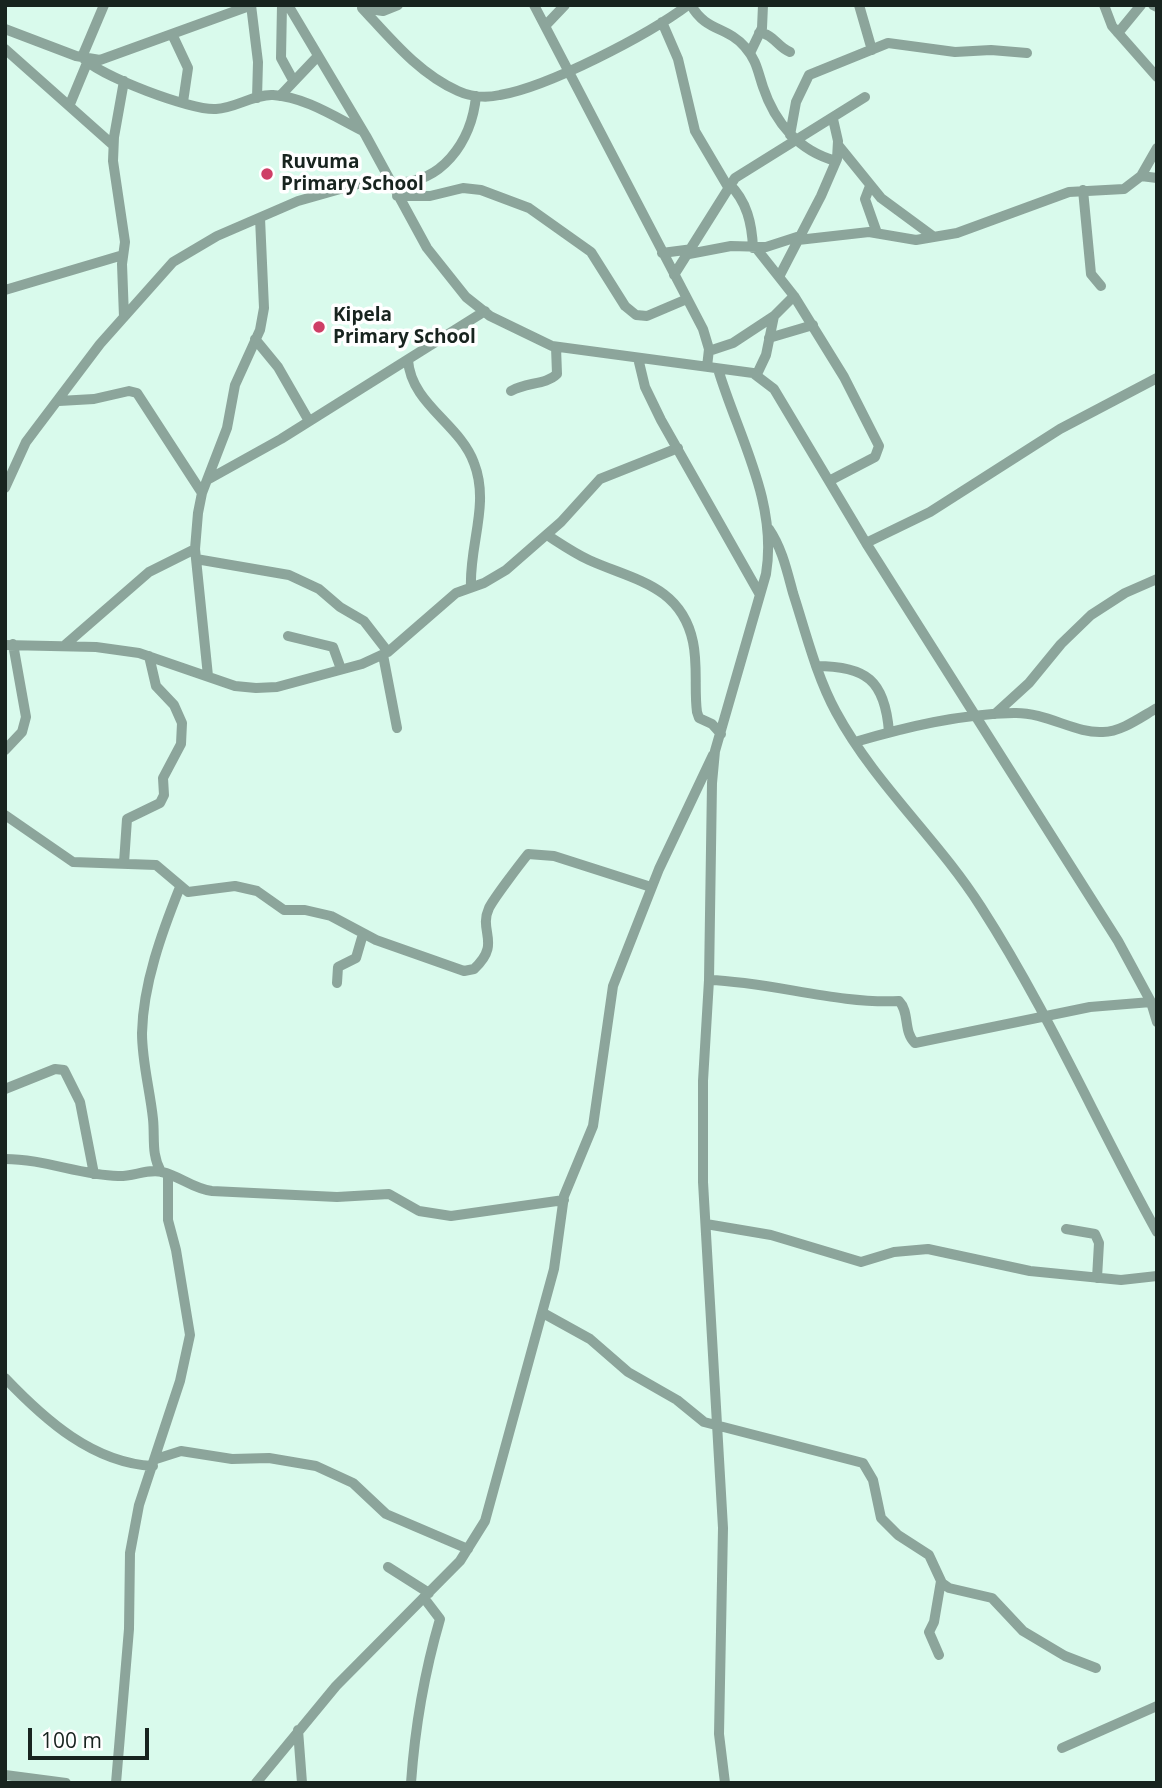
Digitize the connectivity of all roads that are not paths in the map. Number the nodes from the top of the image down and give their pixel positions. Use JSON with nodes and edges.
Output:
{"nodes":[{"id":1,"x":104,"y":5,"type":"edge"},
{"id":2,"x":251,"y":5,"type":"edge"},
{"id":3,"x":282,"y":5,"type":"edge"},
{"id":4,"x":288,"y":5,"type":"edge"},
{"id":5,"x":398,"y":5,"type":"edge"},
{"id":6,"x":534,"y":5,"type":"edge"},
{"id":7,"x":565,"y":5,"type":"edge"},
{"id":8,"x":689,"y":5,"type":"edge"},
{"id":9,"x":763,"y":5,"type":"edge"},
{"id":10,"x":859,"y":5,"type":"edge"},
{"id":11,"x":1104,"y":5,"type":"edge"},
{"id":12,"x":1141,"y":5,"type":"edge"},
{"id":13,"x":359,"y":6,"type":"edge"},
{"id":14,"x":662,"y":22,"type":"junction"},
{"id":15,"x":545,"y":26,"type":"junction"},
{"id":16,"x":5,"y":29,"type":"edge"},
{"id":17,"x":759,"y":33,"type":"junction"},
{"id":18,"x":1118,"y":33,"type":"junction"},
{"id":19,"x":172,"y":34,"type":"junction"},
{"id":20,"x":5,"y":49,"type":"edge"},
{"id":21,"x":872,"y":50,"type":"junction"},
{"id":22,"x":790,"y":52,"type":"dead end"},
{"id":23,"x":750,"y":53,"type":"junction"},
{"id":24,"x":1027,"y":53,"type":"dead end"},
{"id":25,"x":318,"y":56,"type":"junction"},
{"id":26,"x":85,"y":60,"type":"junction"},
{"id":27,"x":569,"y":69,"type":"junction"},
{"id":28,"x":1157,"y":76,"type":"edge"},
{"id":29,"x":124,"y":80,"type":"junction"},
{"id":30,"x":293,"y":80,"type":"junction"},
{"id":31,"x":280,"y":96,"type":"junction"},
{"id":32,"x":476,"y":96,"type":"junction"},
{"id":33,"x":866,"y":97,"type":"dead end"},
{"id":34,"x":257,"y":98,"type":"junction"},
{"id":35,"x":183,"y":102,"type":"junction"},
{"id":36,"x":70,"y":104,"type":"junction"},
{"id":37,"x":833,"y":119,"type":"junction"},
{"id":38,"x":363,"y":131,"type":"junction"},
{"id":39,"x":792,"y":138,"type":"junction"},
{"id":40,"x":113,"y":145,"type":"junction"},
{"id":41,"x":838,"y":145,"type":"junction"},
{"id":42,"x":1157,"y":148,"type":"edge"},
{"id":43,"x":836,"y":161,"type":"junction"},
{"id":44,"x":1141,"y":176,"type":"junction"},
{"id":45,"x":1157,"y":178,"type":"edge"},
{"id":46,"x":390,"y":181,"type":"junction"},
{"id":47,"x":728,"y":186,"type":"junction"},
{"id":48,"x":870,"y":186,"type":"junction"},
{"id":49,"x":1083,"y":190,"type":"junction"},
{"id":50,"x":397,"y":195,"type":"junction"},
{"id":51,"x":260,"y":218,"type":"junction"},
{"id":52,"x":877,"y":233,"type":"junction"},
{"id":53,"x":934,"y":237,"type":"junction"},
{"id":54,"x":799,"y":238,"type":"junction"},
{"id":55,"x":755,"y":248,"type":"junction"},
{"id":56,"x":691,"y":252,"type":"junction"},
{"id":57,"x":662,"y":253,"type":"junction"},
{"id":58,"x":123,"y":255,"type":"junction"},
{"id":59,"x":674,"y":275,"type":"junction"},
{"id":60,"x":779,"y":277,"type":"junction"},
{"id":61,"x":1101,"y":286,"type":"dead end"},
{"id":62,"x":5,"y":290,"type":"edge"},
{"id":63,"x":794,"y":296,"type":"junction"},
{"id":64,"x":687,"y":299,"type":"junction"},
{"id":65,"x":485,"y":312,"type":"junction"},
{"id":66,"x":774,"y":316,"type":"junction"},
{"id":67,"x":124,"y":317,"type":"junction"},
{"id":68,"x":813,"y":325,"type":"junction"},
{"id":69,"x":769,"y":338,"type":"junction"},
{"id":70,"x":256,"y":339,"type":"junction"},
{"id":71,"x":556,"y":347,"type":"junction"},
{"id":72,"x":709,"y":352,"type":"junction"},
{"id":73,"x":638,"y":358,"type":"junction"},
{"id":74,"x":408,"y":360,"type":"junction"},
{"id":75,"x":712,"y":368,"type":"junction"},
{"id":76,"x":757,"y":374,"type":"junction"},
{"id":77,"x":1157,"y":378,"type":"edge"},
{"id":78,"x":511,"y":391,"type":"dead end"},
{"id":79,"x":59,"y":401,"type":"junction"},
{"id":80,"x":309,"y":421,"type":"junction"},
{"id":81,"x":678,"y":448,"type":"junction"},
{"id":82,"x":209,"y":479,"type":"junction"},
{"id":83,"x":829,"y":481,"type":"junction"},
{"id":84,"x":5,"y":488,"type":"edge"},
{"id":85,"x":202,"y":493,"type":"junction"},
{"id":86,"x":767,"y":525,"type":"junction"},
{"id":87,"x":547,"y":535,"type":"junction"},
{"id":88,"x":866,"y":543,"type":"junction"},
{"id":89,"x":196,"y":554,"type":"junction"},
{"id":90,"x":1157,"y":579,"type":"edge"},
{"id":91,"x":471,"y":587,"type":"junction"},
{"id":92,"x":759,"y":593,"type":"junction"},
{"id":93,"x":288,"y":636,"type":"dead end"},
{"id":94,"x":9,"y":645,"type":"edge"},
{"id":95,"x":65,"y":645,"type":"junction"},
{"id":96,"x":385,"y":653,"type":"junction"},
{"id":97,"x":149,"y":656,"type":"junction"},
{"id":98,"x":816,"y":666,"type":"junction"},
{"id":99,"x":341,"y":669,"type":"junction"},
{"id":100,"x":208,"y":676,"type":"junction"},
{"id":101,"x":1157,"y":708,"type":"edge"},
{"id":102,"x":995,"y":715,"type":"junction"},
{"id":103,"x":975,"y":716,"type":"junction"},
{"id":104,"x":397,"y":728,"type":"dead end"},
{"id":105,"x":889,"y":732,"type":"junction"},
{"id":106,"x":721,"y":734,"type":"junction"},
{"id":107,"x":855,"y":742,"type":"junction"},
{"id":108,"x":5,"y":751,"type":"edge"},
{"id":109,"x":715,"y":751,"type":"junction"},
{"id":110,"x":5,"y":815,"type":"edge"},
{"id":111,"x":124,"y":863,"type":"junction"},
{"id":112,"x":180,"y":887,"type":"junction"},
{"id":113,"x":651,"y":887,"type":"junction"},
{"id":114,"x":363,"y":934,"type":"junction"},
{"id":115,"x":709,"y":980,"type":"junction"},
{"id":116,"x":337,"y":983,"type":"dead end"},
{"id":117,"x":1151,"y":1002,"type":"junction"},
{"id":118,"x":1046,"y":1017,"type":"junction"},
{"id":119,"x":1157,"y":1022,"type":"edge"},
{"id":120,"x":5,"y":1089,"type":"edge"},
{"id":121,"x":5,"y":1159,"type":"edge"},
{"id":122,"x":165,"y":1173,"type":"junction"},
{"id":123,"x":94,"y":1174,"type":"junction"},
{"id":124,"x":564,"y":1200,"type":"junction"},
{"id":125,"x":706,"y":1224,"type":"junction"},
{"id":126,"x":1066,"y":1229,"type":"dead end"},
{"id":127,"x":1157,"y":1232,"type":"edge"},
{"id":128,"x":1157,"y":1276,"type":"edge"},
{"id":129,"x":1097,"y":1278,"type":"junction"},
{"id":130,"x":542,"y":1312,"type":"junction"},
{"id":131,"x":5,"y":1378,"type":"edge"},
{"id":132,"x":718,"y":1428,"type":"junction"},
{"id":133,"x":154,"y":1462,"type":"junction"},
{"id":134,"x":468,"y":1549,"type":"junction"},
{"id":135,"x":388,"y":1567,"type":"dead end"},
{"id":136,"x":941,"y":1581,"type":"junction"},
{"id":137,"x":426,"y":1595,"type":"junction"},
{"id":138,"x":939,"y":1655,"type":"dead end"},
{"id":139,"x":1096,"y":1668,"type":"dead end"},
{"id":140,"x":1157,"y":1706,"type":"edge"},
{"id":141,"x":298,"y":1730,"type":"junction"},
{"id":142,"x":1062,"y":1748,"type":"dead end"},
{"id":143,"x":5,"y":1774,"type":"edge"},
{"id":144,"x":66,"y":1783,"type":"edge"},
{"id":145,"x":116,"y":1783,"type":"edge"},
{"id":146,"x":256,"y":1783,"type":"edge"},
{"id":147,"x":302,"y":1783,"type":"edge"},
{"id":148,"x":411,"y":1783,"type":"edge"},
{"id":149,"x":725,"y":1783,"type":"edge"}],
"edges":[{"from":1,"to":26,"type":"street"},
{"from":2,"to":19,"type":"street"},
{"from":2,"to":34,"type":"street"},
{"from":3,"to":30,"type":"street"},
{"from":4,"to":25,"type":"street"},
{"from":5,"to":13,"type":"street"},
{"from":6,"to":15,"type":"street"},
{"from":7,"to":15,"type":"street"},
{"from":8,"to":14,"type":"street"},
{"from":8,"to":23,"type":"street"},
{"from":9,"to":17,"type":"street"},
{"from":10,"to":21,"type":"street"},
{"from":11,"to":18,"type":"street"},
{"from":12,"to":18,"type":"street"},
{"from":13,"to":32,"type":"street"},
{"from":14,"to":27,"type":"street"},
{"from":14,"to":47,"type":"street"},
{"from":15,"to":27,"type":"street"},
{"from":16,"to":26,"type":"street"},
{"from":17,"to":22,"type":"street"},
{"from":17,"to":23,"type":"street"},
{"from":18,"to":28,"type":"street"},
{"from":19,"to":26,"type":"street"},
{"from":19,"to":35,"type":"street"},
{"from":20,"to":36,"type":"street"},
{"from":21,"to":24,"type":"street"},
{"from":21,"to":39,"type":"street"},
{"from":23,"to":39,"type":"street"},
{"from":25,"to":30,"type":"street"},
{"from":25,"to":38,"type":"street"},
{"from":26,"to":29,"type":"street"},
{"from":26,"to":36,"type":"street"},
{"from":27,"to":32,"type":"street"},
{"from":27,"to":57,"type":"street"},
{"from":29,"to":35,"type":"street"},
{"from":29,"to":40,"type":"street"},
{"from":30,"to":31,"type":"street"},
{"from":31,"to":34,"type":"street"},
{"from":31,"to":38,"type":"street"},
{"from":32,"to":46,"type":"street"},
{"from":33,"to":37,"type":"street"},
{"from":34,"to":35,"type":"street"},
{"from":36,"to":40,"type":"street"},
{"from":37,"to":39,"type":"street"},
{"from":37,"to":41,"type":"street"},
{"from":38,"to":46,"type":"street"},
{"from":39,"to":43,"type":"street"},
{"from":39,"to":47,"type":"street"},
{"from":40,"to":58,"type":"street"},
{"from":41,"to":43,"type":"street"},
{"from":41,"to":48,"type":"street"},
{"from":42,"to":44,"type":"street"},
{"from":43,"to":54,"type":"street"},
{"from":44,"to":45,"type":"street"},
{"from":44,"to":49,"type":"street"},
{"from":46,"to":50,"type":"street"},
{"from":46,"to":51,"type":"street"},
{"from":47,"to":55,"type":"street"},
{"from":47,"to":56,"type":"street"},
{"from":48,"to":52,"type":"street"},
{"from":48,"to":53,"type":"street"},
{"from":49,"to":53,"type":"street"},
{"from":49,"to":61,"type":"street"},
{"from":50,"to":64,"type":"street"},
{"from":50,"to":65,"type":"street"},
{"from":51,"to":67,"type":"street"},
{"from":51,"to":70,"type":"street"},
{"from":52,"to":53,"type":"street"},
{"from":52,"to":54,"type":"street"},
{"from":54,"to":55,"type":"street"},
{"from":54,"to":60,"type":"street"},
{"from":55,"to":56,"type":"street"},
{"from":55,"to":60,"type":"street"},
{"from":56,"to":57,"type":"street"},
{"from":56,"to":59,"type":"street"},
{"from":57,"to":59,"type":"street"},
{"from":58,"to":62,"type":"street"},
{"from":58,"to":67,"type":"street"},
{"from":59,"to":64,"type":"street"},
{"from":60,"to":63,"type":"street"},
{"from":63,"to":66,"type":"street"},
{"from":63,"to":68,"type":"street"},
{"from":64,"to":72,"type":"street"},
{"from":65,"to":71,"type":"street"},
{"from":65,"to":74,"type":"street"},
{"from":66,"to":69,"type":"street"},
{"from":66,"to":72,"type":"street"},
{"from":67,"to":79,"type":"street"},
{"from":68,"to":69,"type":"street"},
{"from":68,"to":83,"type":"street"},
{"from":69,"to":76,"type":"street"},
{"from":70,"to":80,"type":"street"},
{"from":70,"to":82,"type":"street"},
{"from":71,"to":73,"type":"street"},
{"from":71,"to":78,"type":"street"},
{"from":72,"to":75,"type":"street"},
{"from":73,"to":75,"type":"street"},
{"from":73,"to":81,"type":"street"},
{"from":74,"to":80,"type":"street"},
{"from":74,"to":91,"type":"street"},
{"from":75,"to":76,"type":"street"},
{"from":75,"to":86,"type":"street"},
{"from":76,"to":83,"type":"street"},
{"from":77,"to":88,"type":"street"},
{"from":79,"to":84,"type":"street"},
{"from":79,"to":85,"type":"street"},
{"from":80,"to":82,"type":"street"},
{"from":81,"to":87,"type":"street"},
{"from":81,"to":92,"type":"street"},
{"from":82,"to":85,"type":"street"},
{"from":83,"to":88,"type":"street"},
{"from":85,"to":89,"type":"street"},
{"from":86,"to":92,"type":"street"},
{"from":86,"to":98,"type":"street"},
{"from":87,"to":91,"type":"street"},
{"from":87,"to":106,"type":"street"},
{"from":88,"to":103,"type":"street"},
{"from":89,"to":95,"type":"street"},
{"from":89,"to":96,"type":"street"},
{"from":89,"to":100,"type":"street"},
{"from":90,"to":102,"type":"street"},
{"from":91,"to":96,"type":"street"},
{"from":92,"to":106,"type":"street"},
{"from":93,"to":99,"type":"street"},
{"from":94,"to":95,"type":"street"},
{"from":94,"to":108,"type":"street"},
{"from":95,"to":97,"type":"street"},
{"from":96,"to":99,"type":"street"},
{"from":96,"to":104,"type":"street"},
{"from":97,"to":100,"type":"street"},
{"from":97,"to":111,"type":"street"},
{"from":98,"to":105,"type":"street"},
{"from":98,"to":107,"type":"street"},
{"from":99,"to":100,"type":"street"},
{"from":101,"to":102,"type":"street"},
{"from":102,"to":103,"type":"street"},
{"from":103,"to":105,"type":"street"},
{"from":103,"to":117,"type":"street"},
{"from":105,"to":107,"type":"street"},
{"from":106,"to":109,"type":"street"},
{"from":107,"to":118,"type":"street"},
{"from":109,"to":113,"type":"street"},
{"from":109,"to":115,"type":"street"},
{"from":110,"to":111,"type":"street"},
{"from":111,"to":112,"type":"street"},
{"from":112,"to":114,"type":"street"},
{"from":112,"to":122,"type":"street"},
{"from":113,"to":114,"type":"street"},
{"from":113,"to":124,"type":"street"},
{"from":114,"to":116,"type":"street"},
{"from":115,"to":118,"type":"street"},
{"from":115,"to":125,"type":"street"},
{"from":117,"to":118,"type":"street"},
{"from":117,"to":119,"type":"street"},
{"from":118,"to":127,"type":"street"},
{"from":120,"to":123,"type":"street"},
{"from":121,"to":123,"type":"street"},
{"from":122,"to":123,"type":"street"},
{"from":122,"to":124,"type":"street"},
{"from":122,"to":133,"type":"street"},
{"from":124,"to":130,"type":"street"},
{"from":125,"to":129,"type":"street"},
{"from":125,"to":132,"type":"street"},
{"from":126,"to":129,"type":"street"},
{"from":128,"to":129,"type":"street"},
{"from":130,"to":132,"type":"street"},
{"from":130,"to":134,"type":"street"},
{"from":131,"to":133,"type":"street"},
{"from":132,"to":136,"type":"street"},
{"from":132,"to":149,"type":"street"},
{"from":133,"to":134,"type":"street"},
{"from":133,"to":145,"type":"street"},
{"from":134,"to":137,"type":"street"},
{"from":135,"to":137,"type":"street"},
{"from":136,"to":138,"type":"street"},
{"from":136,"to":139,"type":"street"},
{"from":137,"to":141,"type":"street"},
{"from":137,"to":148,"type":"street"},
{"from":140,"to":142,"type":"street"},
{"from":141,"to":146,"type":"street"},
{"from":141,"to":147,"type":"street"},
{"from":143,"to":144,"type":"street"}]}
